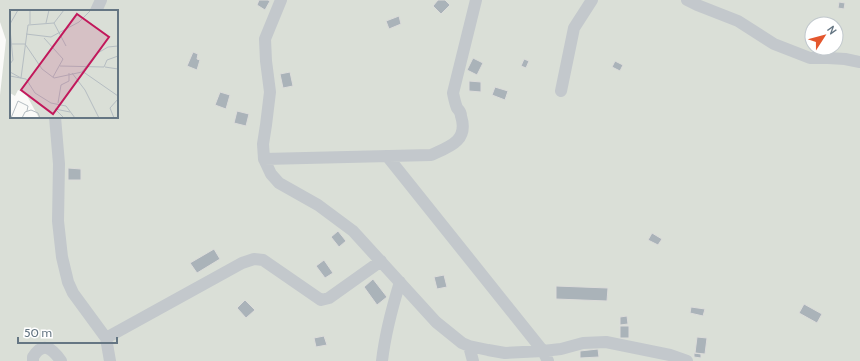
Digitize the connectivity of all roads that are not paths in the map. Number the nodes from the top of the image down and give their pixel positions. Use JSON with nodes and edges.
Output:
{"nodes":[{"id":1,"x":100,"y":0,"type":"edge"},
{"id":2,"x":281,"y":0,"type":"edge"},
{"id":3,"x":476,"y":0,"type":"edge"},
{"id":4,"x":592,"y":0,"type":"edge"},
{"id":5,"x":687,"y":0,"type":"edge"},
{"id":6,"x":96,"y":10,"type":"edge"},
{"id":7,"x":860,"y":62,"type":"edge"},
{"id":8,"x":561,"y":91,"type":"dead end"},
{"id":9,"x":55,"y":118,"type":"edge"},
{"id":10,"x":387,"y":156,"type":"junction"},
{"id":11,"x":264,"y":159,"type":"junction"},
{"id":12,"x":381,"y":261,"type":"junction"},
{"id":13,"x":400,"y":282,"type":"junction"},
{"id":14,"x":106,"y":338,"type":"junction"},
{"id":15,"x":469,"y":346,"type":"junction"},
{"id":16,"x":545,"y":356,"type":"edge"},
{"id":17,"x":33,"y":361,"type":"edge"},
{"id":18,"x":61,"y":361,"type":"edge"},
{"id":19,"x":110,"y":361,"type":"edge"},
{"id":20,"x":382,"y":361,"type":"edge"},
{"id":21,"x":473,"y":361,"type":"edge"},
{"id":22,"x":687,"y":361,"type":"edge"}],
"edges":[{"from":1,"to":6,"type":"street"},
{"from":2,"to":11,"type":"street"},
{"from":3,"to":10,"type":"street"},
{"from":4,"to":8,"type":"street"},
{"from":5,"to":7,"type":"street"},
{"from":9,"to":14,"type":"street"},
{"from":10,"to":11,"type":"street"},
{"from":10,"to":16,"type":"street"},
{"from":11,"to":12,"type":"street"},
{"from":12,"to":13,"type":"street"},
{"from":12,"to":14,"type":"street"},
{"from":13,"to":15,"type":"street"},
{"from":13,"to":20,"type":"street"},
{"from":14,"to":19,"type":"street"},
{"from":15,"to":16,"type":"street"},
{"from":15,"to":21,"type":"street"},
{"from":16,"to":22,"type":"street"},
{"from":17,"to":18,"type":"street"}]}
